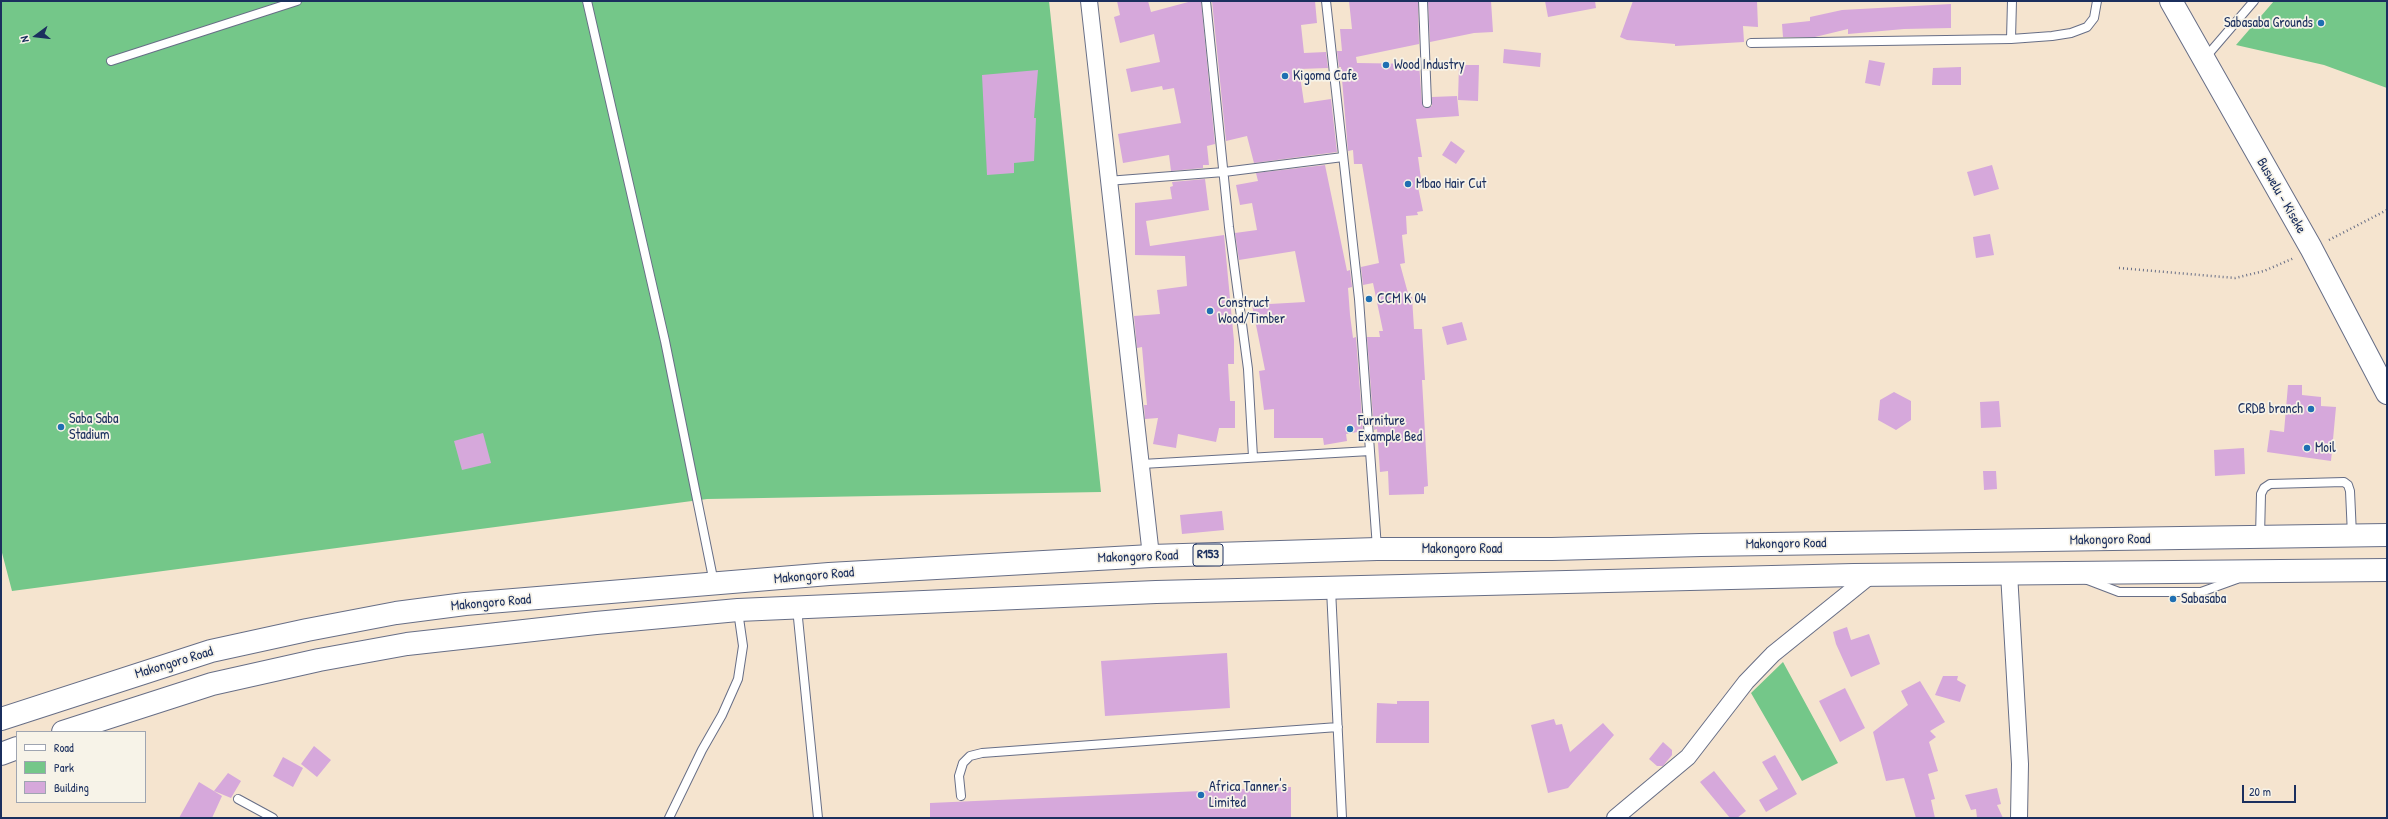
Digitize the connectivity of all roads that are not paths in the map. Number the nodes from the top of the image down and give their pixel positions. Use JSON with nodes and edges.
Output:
{"nodes":[{"id":1,"x":297,"y":1,"type":"edge"},
{"id":2,"x":587,"y":1,"type":"edge"},
{"id":3,"x":1089,"y":1,"type":"edge"},
{"id":4,"x":1206,"y":1,"type":"edge"},
{"id":5,"x":1326,"y":1,"type":"edge"},
{"id":6,"x":1423,"y":1,"type":"edge"},
{"id":7,"x":2012,"y":1,"type":"edge"},
{"id":8,"x":2097,"y":1,"type":"edge"},
{"id":9,"x":2171,"y":1,"type":"edge"},
{"id":10,"x":2254,"y":1,"type":"edge"},
{"id":11,"x":2011,"y":39,"type":"junction"},
{"id":12,"x":1751,"y":43,"type":"dead end"},
{"id":13,"x":2203,"y":60,"type":"junction"},
{"id":14,"x":111,"y":61,"type":"dead end"},
{"id":15,"x":1427,"y":103,"type":"dead end"},
{"id":16,"x":1343,"y":157,"type":"junction"},
{"id":17,"x":1224,"y":172,"type":"junction"},
{"id":18,"x":1107,"y":181,"type":"junction"},
{"id":19,"x":2382,"y":370,"type":"edge"},
{"id":20,"x":2387,"y":393,"type":"edge"},
{"id":21,"x":1370,"y":451,"type":"junction"},
{"id":22,"x":1253,"y":457,"type":"junction"},
{"id":23,"x":1142,"y":464,"type":"junction"},
{"id":24,"x":2387,"y":535,"type":"edge"},
{"id":25,"x":2352,"y":536,"type":"junction"},
{"id":26,"x":2260,"y":538,"type":"junction"},
{"id":27,"x":1377,"y":549,"type":"junction"},
{"id":28,"x":1151,"y":556,"type":"junction"},
{"id":29,"x":2387,"y":570,"type":"edge"},
{"id":30,"x":2009,"y":573,"type":"junction"},
{"id":31,"x":1871,"y":575,"type":"junction"},
{"id":32,"x":714,"y":584,"type":"junction"},
{"id":33,"x":1331,"y":588,"type":"junction"},
{"id":34,"x":797,"y":607,"type":"junction"},
{"id":35,"x":738,"y":610,"type":"junction"},
{"id":36,"x":1,"y":719,"type":"edge"},
{"id":37,"x":1338,"y":726,"type":"junction"},
{"id":38,"x":66,"y":731,"type":"edge"},
{"id":39,"x":16,"y":748,"type":"edge"},
{"id":40,"x":1,"y":754,"type":"edge"},
{"id":41,"x":961,"y":796,"type":"dead end"},
{"id":42,"x":238,"y":799,"type":"dead end"},
{"id":43,"x":2021,"y":816,"type":"edge"},
{"id":44,"x":273,"y":818,"type":"edge"},
{"id":45,"x":669,"y":818,"type":"edge"},
{"id":46,"x":818,"y":818,"type":"edge"},
{"id":47,"x":1342,"y":818,"type":"edge"},
{"id":48,"x":1615,"y":818,"type":"edge"}],
"edges":[{"from":1,"to":14,"type":"lane"},
{"from":2,"to":32,"type":"lane"},
{"from":3,"to":18,"type":"street"},
{"from":4,"to":17,"type":"lane"},
{"from":5,"to":16,"type":"lane"},
{"from":6,"to":15,"type":"lane"},
{"from":7,"to":11,"type":"lane"},
{"from":8,"to":11,"type":"lane"},
{"from":9,"to":13,"type":"main road","name":"Buswelu - Kiseke"},
{"from":10,"to":13,"type":"lane"},
{"from":11,"to":12,"type":"lane"},
{"from":13,"to":19,"type":"main road","name":"Buswelu - Kiseke"},
{"from":16,"to":17,"type":"lane"},
{"from":16,"to":21,"type":"lane"},
{"from":17,"to":18,"type":"lane"},
{"from":17,"to":22,"type":"lane"},
{"from":18,"to":23,"type":"street"},
{"from":19,"to":20,"type":"main road","name":"Buswelu - Kiseke"},
{"from":21,"to":22,"type":"lane"},
{"from":21,"to":27,"type":"lane"},
{"from":22,"to":23,"type":"lane"},
{"from":23,"to":28,"type":"street"},
{"from":24,"to":25,"type":"main road","name":"Makongoro Road","number":"R153"},
{"from":25,"to":26,"type":"main road","name":"Makongoro Road","number":"R153"},
{"from":25,"to":26,"type":"lane"},
{"from":26,"to":27,"type":"main road","name":"Makongoro Road","number":"R153"},
{"from":27,"to":28,"type":"main road","name":"Makongoro Road","number":"R153"},
{"from":28,"to":32,"type":"main road","name":"Makongoro Road","number":"R153"},
{"from":29,"to":30,"type":"main road","name":"Makongoro Road"},
{"from":30,"to":31,"type":"main road","name":"Makongoro Road"},
{"from":30,"to":43,"type":"street"},
{"from":31,"to":33,"type":"main road","name":"Makongoro Road"},
{"from":31,"to":48,"type":"street"},
{"from":32,"to":36,"type":"main road","name":"Makongoro Road","number":"R153"},
{"from":33,"to":34,"type":"main road","name":"Makongoro Road"},
{"from":33,"to":37,"type":"lane"},
{"from":34,"to":35,"type":"main road","name":"Makongoro Road"},
{"from":34,"to":46,"type":"lane"},
{"from":35,"to":38,"type":"main road","name":"Makongoro Road"},
{"from":35,"to":45,"type":"lane"},
{"from":37,"to":41,"type":"lane"},
{"from":37,"to":47,"type":"lane"},
{"from":39,"to":40,"type":"main road"},
{"from":42,"to":44,"type":"lane"}]}
